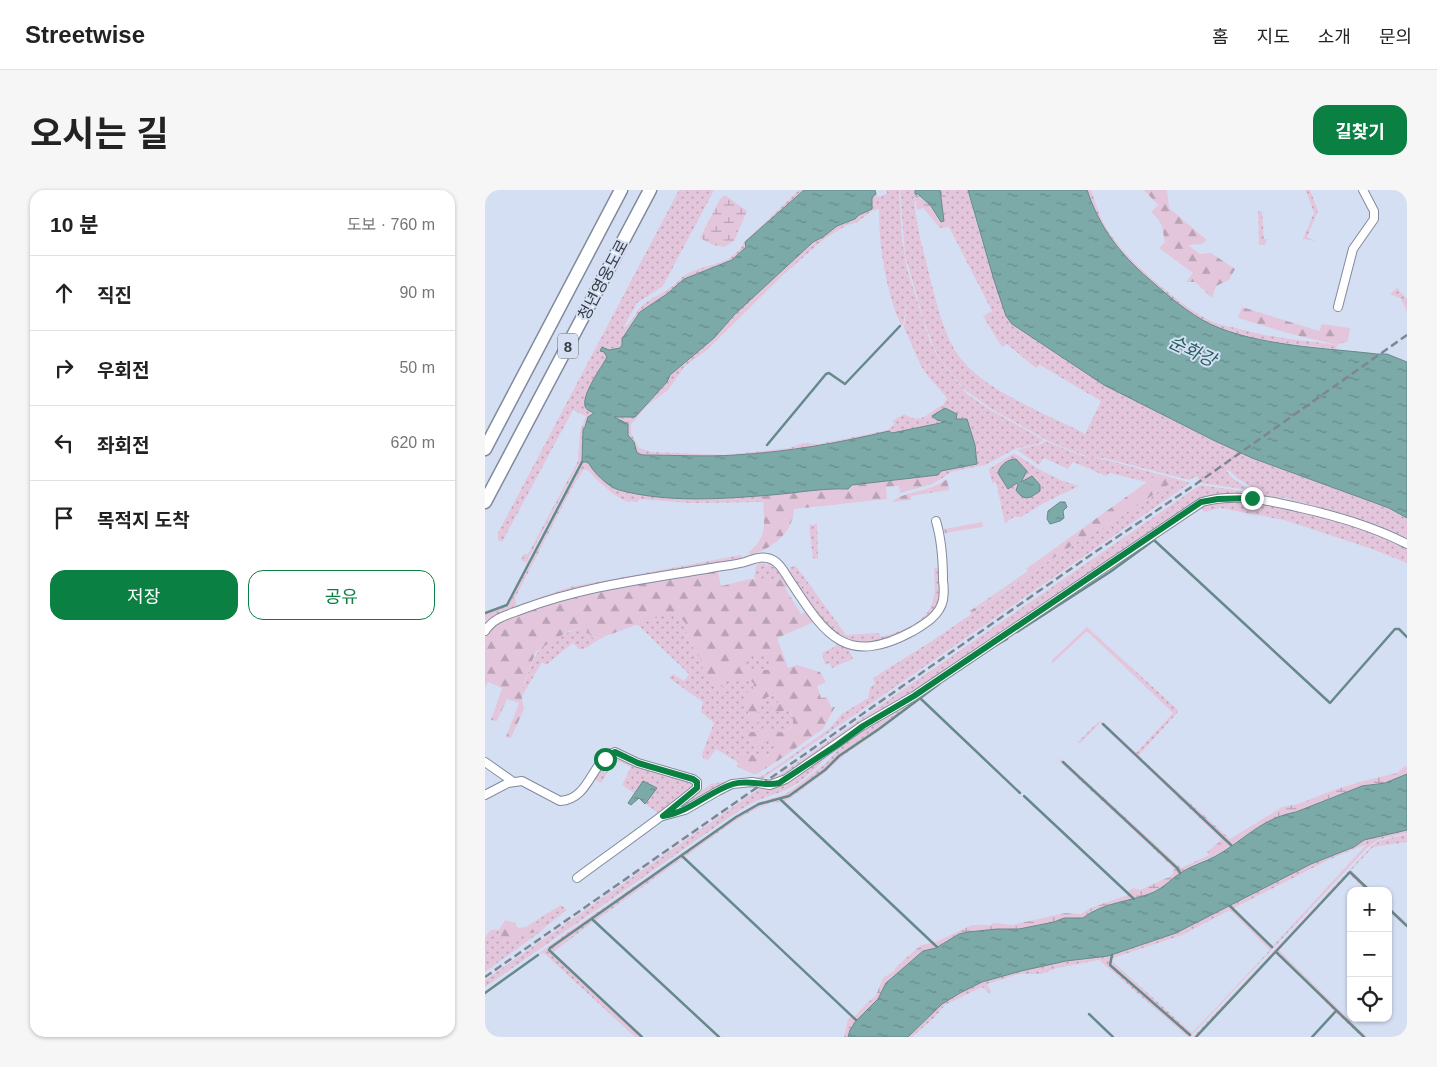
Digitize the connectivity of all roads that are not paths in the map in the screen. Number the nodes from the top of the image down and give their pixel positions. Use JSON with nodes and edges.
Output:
{"nodes":[{"id":1,"x":621,"y":190,"type":"edge"},
{"id":2,"x":651,"y":190,"type":"edge"},
{"id":3,"x":1363,"y":190,"type":"edge"},
{"id":4,"x":1338,"y":307,"type":"dead end"},
{"id":5,"x":485,"y":449,"type":"edge"},
{"id":6,"x":485,"y":502,"type":"edge"},
{"id":7,"x":936,"y":521,"type":"dead end"},
{"id":8,"x":1407,"y":544,"type":"edge"},
{"id":9,"x":485,"y":631,"type":"edge"},
{"id":10,"x":485,"y":762,"type":"edge"},
{"id":11,"x":512,"y":781,"type":"junction"},
{"id":12,"x":485,"y":795,"type":"edge"},
{"id":13,"x":663,"y":816,"type":"junction"},
{"id":14,"x":577,"y":878,"type":"dead end"}],
"edges":[{"from":1,"to":5,"type":"highway","name":"청년영웅도로","number":"8"},
{"from":2,"to":6,"type":"highway","name":"청년영웅도로","number":"8"},
{"from":3,"to":4,"type":"street"},
{"from":7,"to":9,"type":"street"},
{"from":8,"to":13,"type":"street"},
{"from":10,"to":11,"type":"street"},
{"from":11,"to":12,"type":"street"},
{"from":11,"to":13,"type":"street"},
{"from":13,"to":14,"type":"street"}]}
